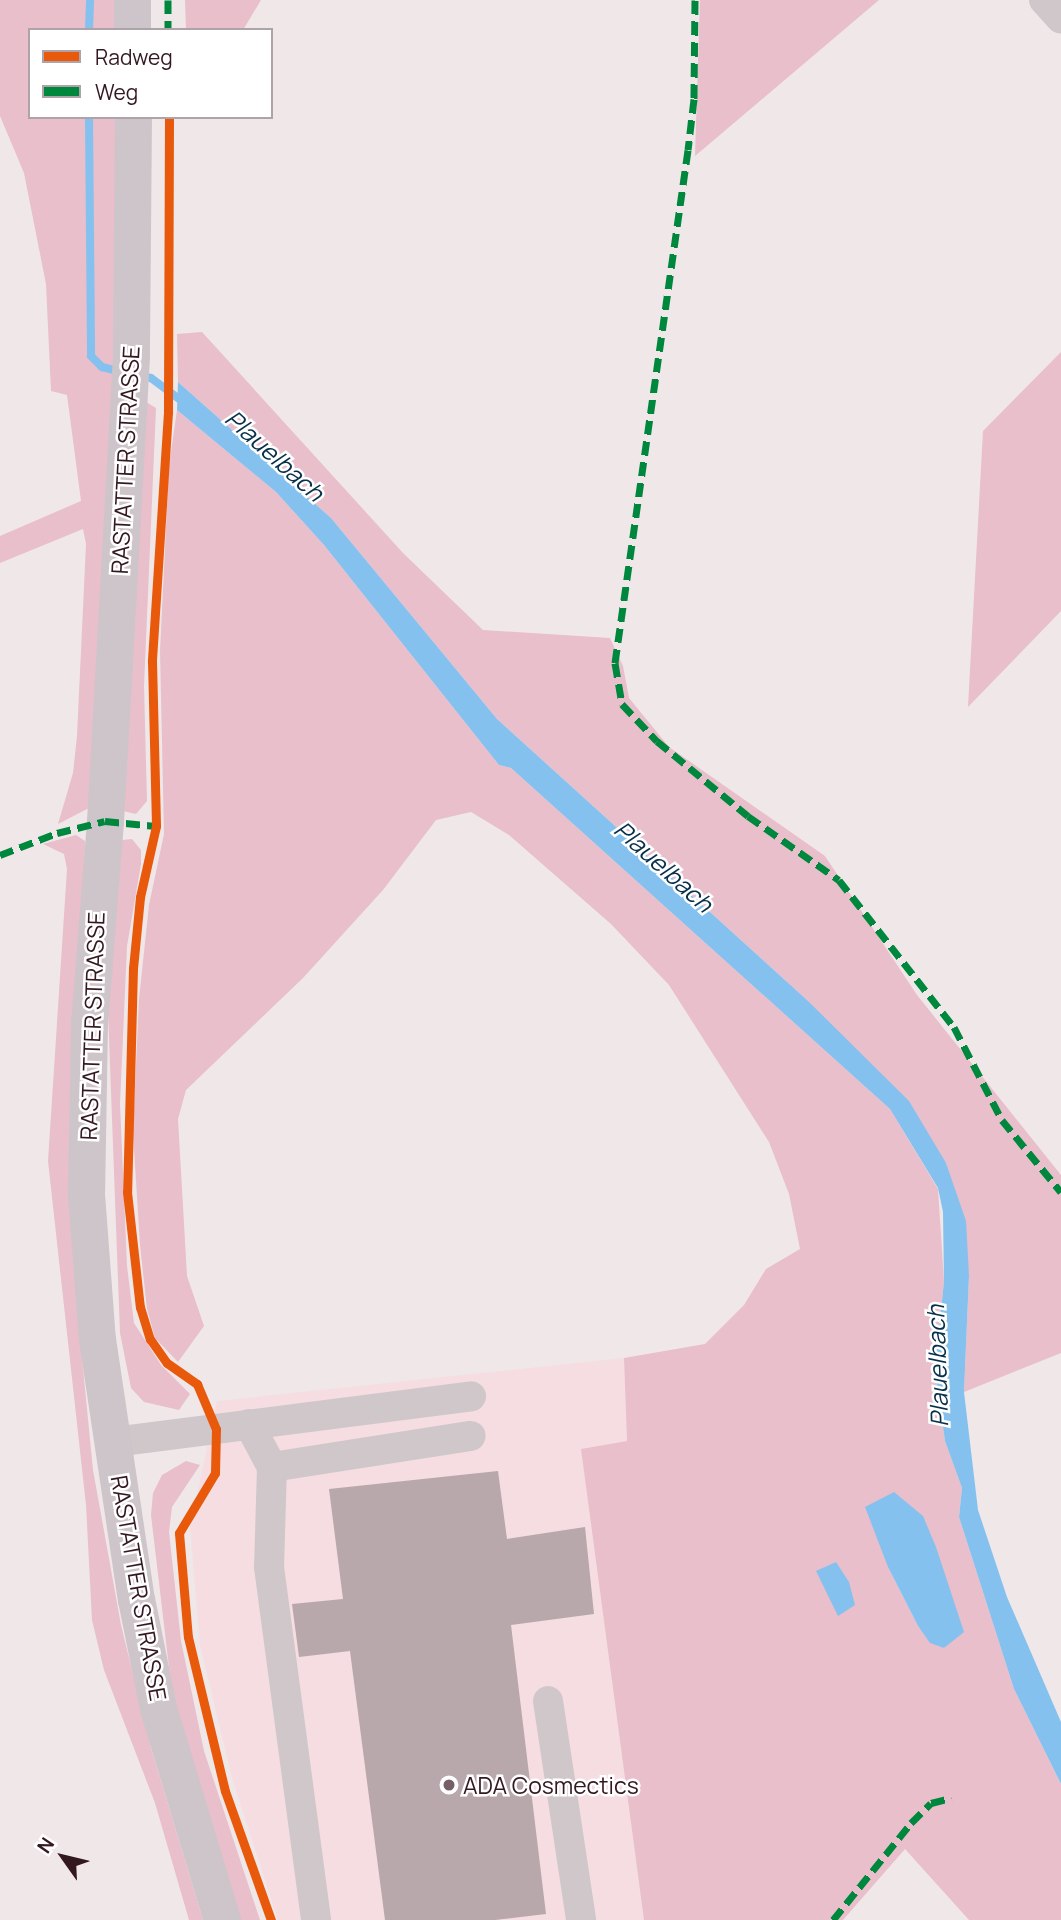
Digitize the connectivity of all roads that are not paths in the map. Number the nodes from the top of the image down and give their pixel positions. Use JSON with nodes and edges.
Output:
{"nodes":[{"id":1,"x":132,"y":0,"type":"edge"},
{"id":2,"x":1044,"y":0,"type":"edge"},
{"id":3,"x":1061,"y":19,"type":"edge"},
{"id":4,"x":132,"y":28,"type":"edge"},
{"id":5,"x":133,"y":119,"type":"edge"},
{"id":6,"x":471,"y":1396,"type":"dead end"},
{"id":7,"x":249,"y":1424,"type":"junction"},
{"id":8,"x":471,"y":1436,"type":"dead end"},
{"id":9,"x":114,"y":1442,"type":"junction"},
{"id":10,"x":272,"y":1467,"type":"junction"},
{"id":11,"x":548,"y":1702,"type":"dead end"},
{"id":12,"x":222,"y":1920,"type":"edge"},
{"id":13,"x":316,"y":1920,"type":"edge"},
{"id":14,"x":581,"y":1920,"type":"edge"}],
"edges":[{"from":1,"to":4,"type":"main road"},
{"from":2,"to":3,"type":"street"},
{"from":5,"to":9,"type":"main road","name":"RASTATTER STRASSE"},
{"from":6,"to":7,"type":"street"},
{"from":7,"to":9,"type":"street"},
{"from":7,"to":10,"type":"street"},
{"from":8,"to":10,"type":"street"},
{"from":9,"to":12,"type":"main road","name":"RASTATTER STRASSE"},
{"from":10,"to":13,"type":"street"},
{"from":11,"to":14,"type":"street"}]}
